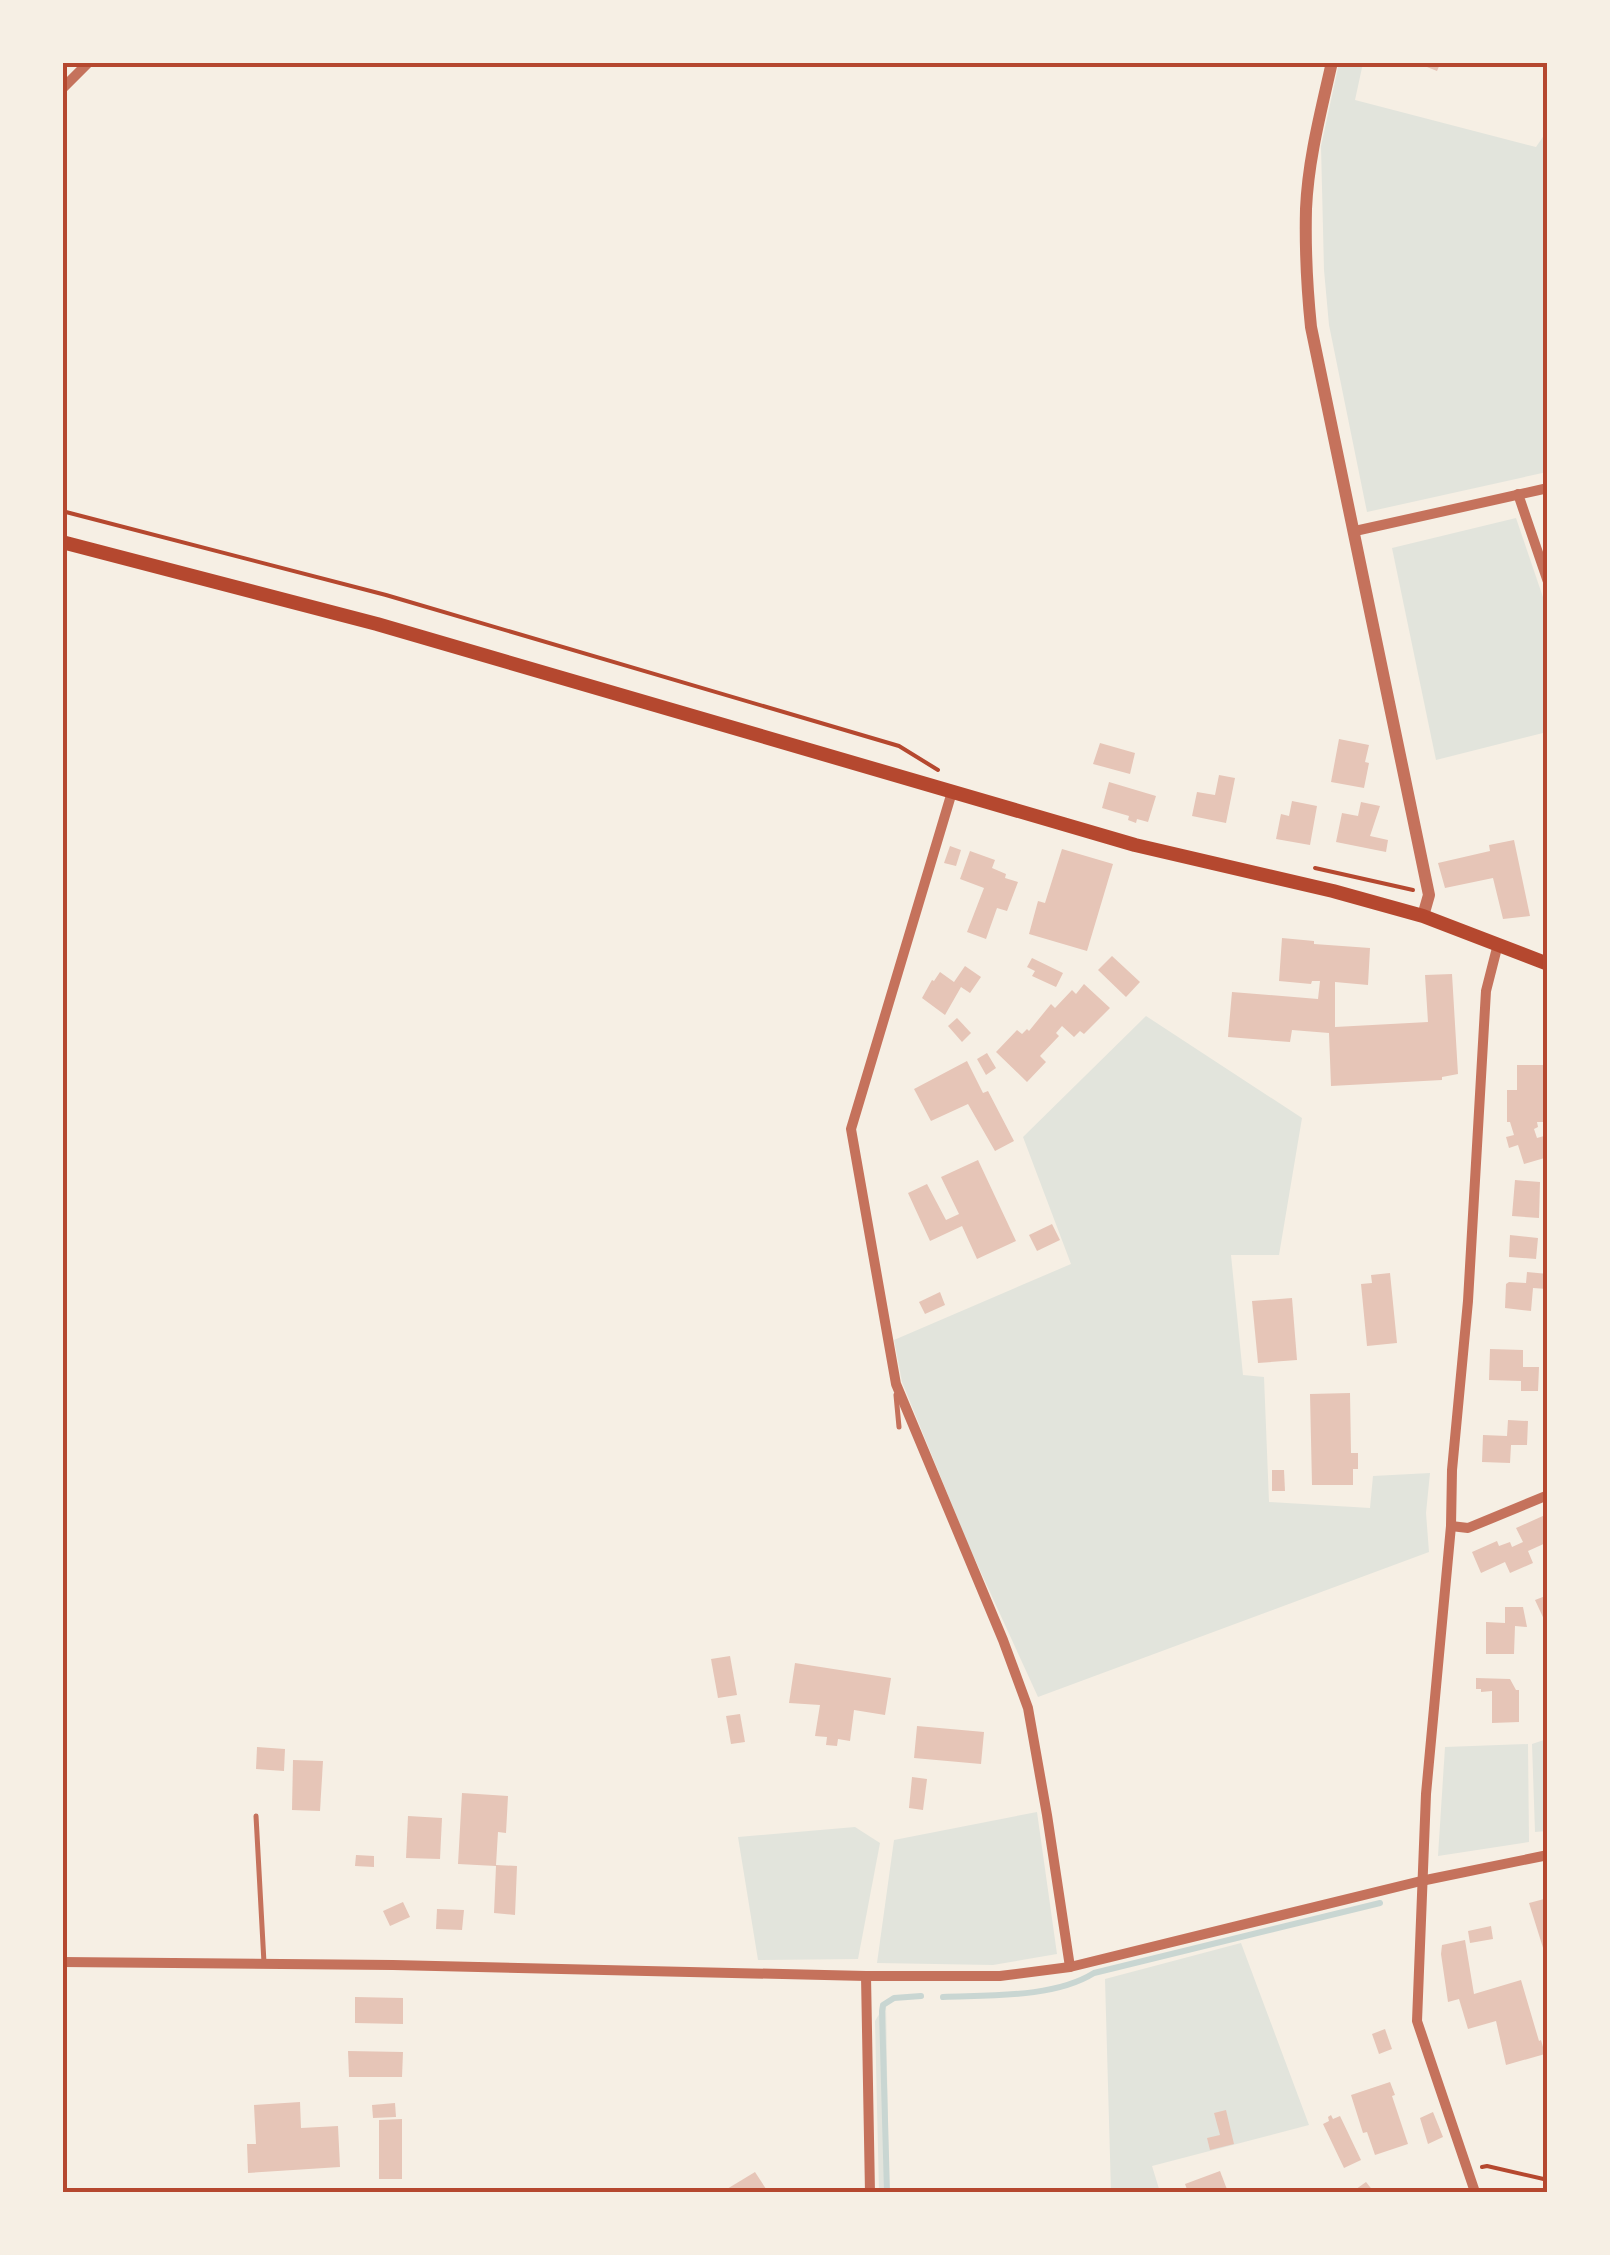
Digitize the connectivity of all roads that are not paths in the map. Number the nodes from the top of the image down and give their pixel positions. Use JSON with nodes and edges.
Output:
{"nodes":[{"id":1,"x":90,"y":62,"type":"edge"},
{"id":2,"x":1332,"y":62,"type":"edge"},
{"id":3,"x":62,"y":89,"type":"edge"},
{"id":4,"x":1548,"y":488,"type":"edge"},
{"id":5,"x":1518,"y":494,"type":"junction"},
{"id":6,"x":1355,"y":531,"type":"junction"},
{"id":7,"x":62,"y":542,"type":"edge"},
{"id":8,"x":1548,"y":582,"type":"edge"},
{"id":9,"x":952,"y":792,"type":"junction"},
{"id":10,"x":1424,"y":916,"type":"junction"},
{"id":11,"x":1498,"y":944,"type":"junction"},
{"id":12,"x":1548,"y":964,"type":"edge"},
{"id":13,"x":896,"y":1384,"type":"junction"},
{"id":14,"x":899,"y":1426,"type":"dead end"},
{"id":15,"x":1548,"y":1496,"type":"edge"},
{"id":16,"x":1451,"y":1526,"type":"junction"},
{"id":17,"x":256,"y":1816,"type":"dead end"},
{"id":18,"x":1548,"y":1855,"type":"edge"},
{"id":19,"x":1421,"y":1881,"type":"junction"},
{"id":20,"x":62,"y":1962,"type":"edge"},
{"id":21,"x":264,"y":1965,"type":"junction"},
{"id":22,"x":1070,"y":1967,"type":"junction"},
{"id":23,"x":866,"y":1976,"type":"junction"},
{"id":24,"x":870,"y":2192,"type":"edge"},
{"id":25,"x":1474,"y":2192,"type":"edge"}],
"edges":[{"from":1,"to":3,"type":"street"},
{"from":2,"to":6,"type":"street"},
{"from":4,"to":5,"type":"street"},
{"from":5,"to":6,"type":"street"},
{"from":5,"to":8,"type":"street"},
{"from":6,"to":10,"type":"street"},
{"from":7,"to":9,"type":"main road"},
{"from":9,"to":10,"type":"main road"},
{"from":9,"to":13,"type":"street"},
{"from":10,"to":11,"type":"main road"},
{"from":11,"to":12,"type":"main road"},
{"from":11,"to":16,"type":"street"},
{"from":13,"to":14,"type":"lane"},
{"from":13,"to":22,"type":"street"},
{"from":15,"to":16,"type":"street"},
{"from":16,"to":19,"type":"street"},
{"from":17,"to":21,"type":"lane"},
{"from":18,"to":19,"type":"street"},
{"from":19,"to":22,"type":"street"},
{"from":19,"to":25,"type":"street"},
{"from":20,"to":21,"type":"street"},
{"from":21,"to":23,"type":"street"},
{"from":22,"to":23,"type":"street"},
{"from":23,"to":24,"type":"street"}]}
